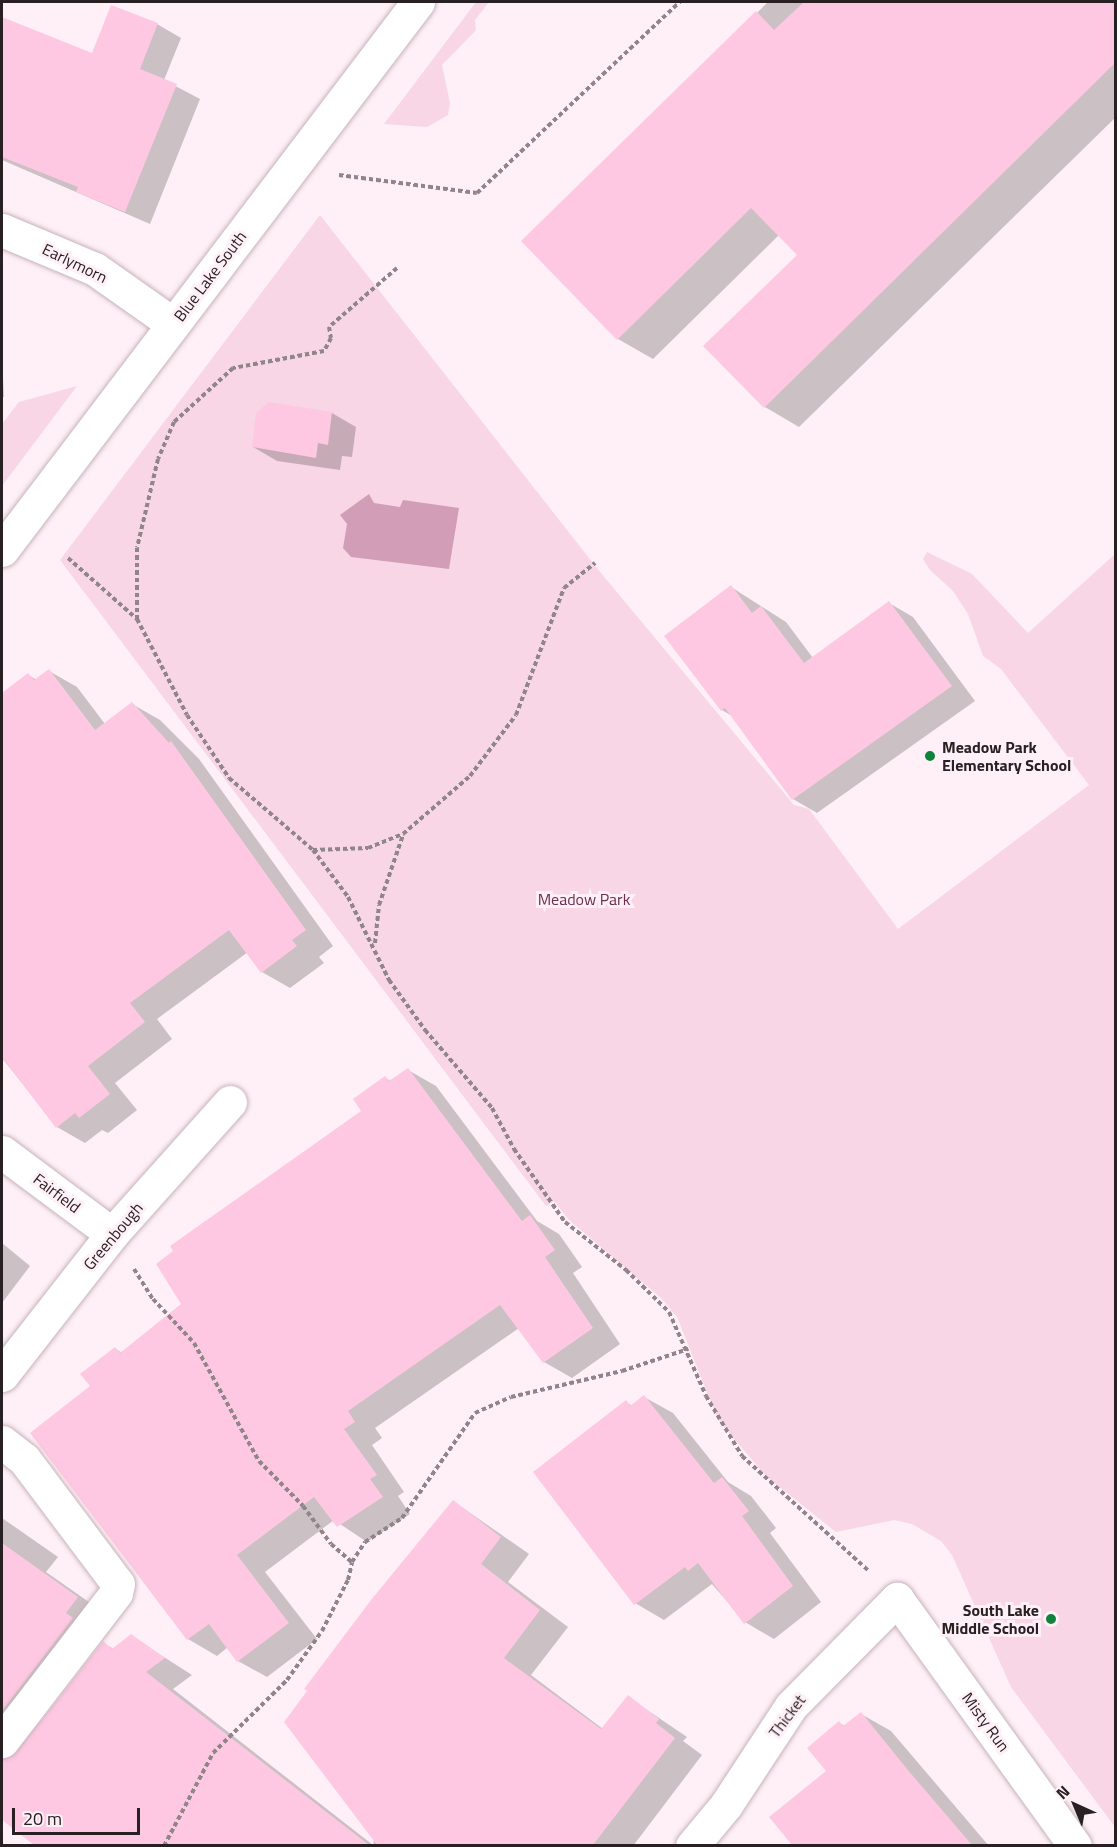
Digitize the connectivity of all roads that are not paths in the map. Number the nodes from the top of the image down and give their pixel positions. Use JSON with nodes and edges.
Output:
{"nodes":[{"id":1,"x":418,"y":2,"type":"edge"},
{"id":2,"x":2,"y":230,"type":"edge"},
{"id":3,"x":173,"y":324,"type":"junction"},
{"id":4,"x":2,"y":550,"type":"edge"},
{"id":5,"x":230,"y":1102,"type":"dead end"},
{"id":6,"x":2,"y":1152,"type":"edge"},
{"id":7,"x":112,"y":1234,"type":"junction"},
{"id":8,"x":2,"y":1375,"type":"edge"},
{"id":9,"x":2,"y":1442,"type":"edge"},
{"id":10,"x":897,"y":1599,"type":"joint"},
{"id":11,"x":2,"y":1741,"type":"edge"},
{"id":12,"x":692,"y":1845,"type":"edge"},
{"id":13,"x":1075,"y":1845,"type":"edge"}],
"edges":[{"from":1,"to":3,"type":"street","name":"Blue Lake South"},
{"from":2,"to":3,"type":"street","name":"Earlymorn"},
{"from":3,"to":4,"type":"street","name":"Blue Lake South"},
{"from":5,"to":7,"type":"street","name":"Greenbough"},
{"from":6,"to":7,"type":"street","name":"Fairfield"},
{"from":7,"to":8,"type":"street","name":"Greenbough"},
{"from":9,"to":11,"type":"street"},
{"from":10,"to":12,"type":"street","name":"Thicket"},
{"from":10,"to":13,"type":"street","name":"Misty Run"}]}
